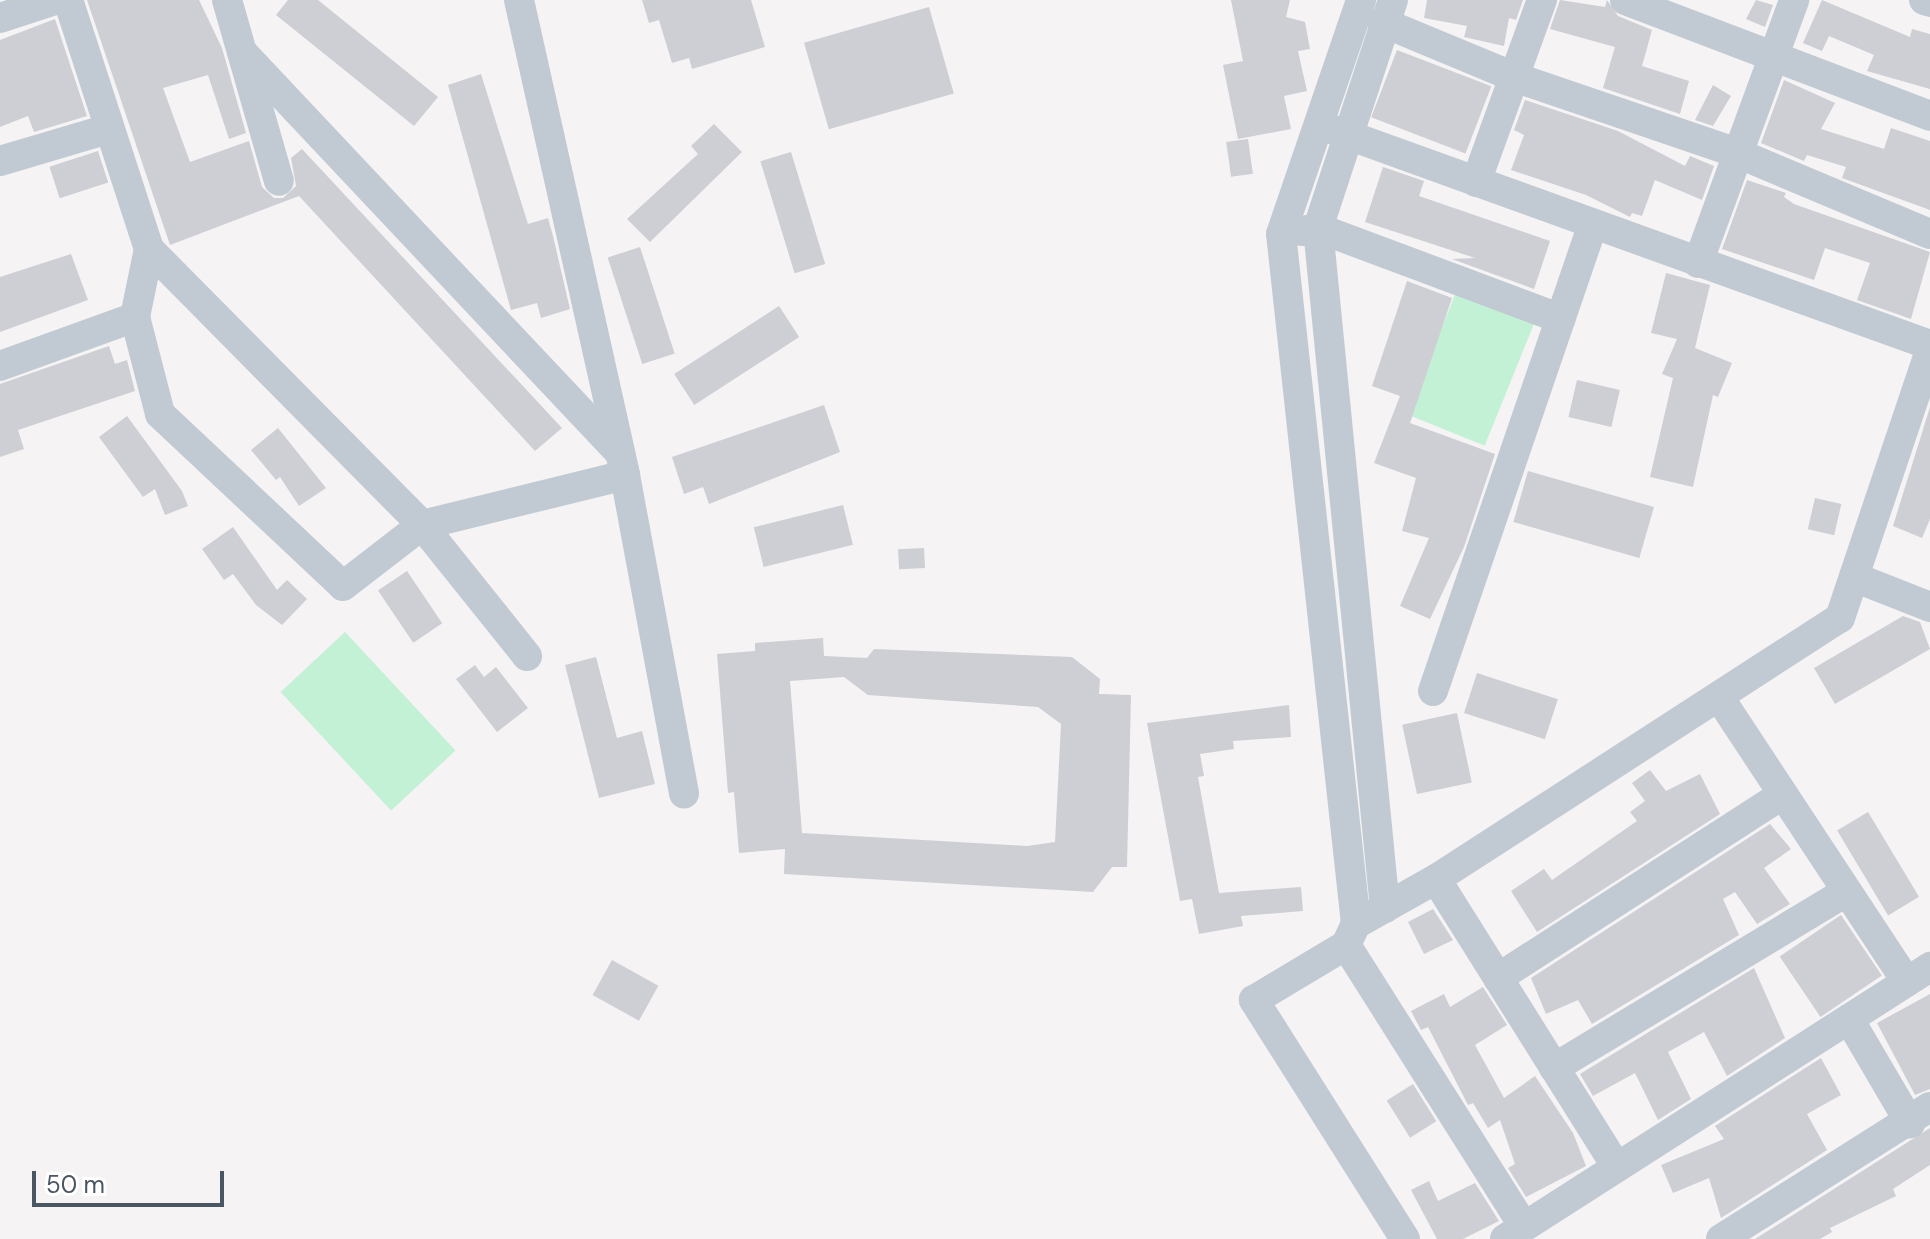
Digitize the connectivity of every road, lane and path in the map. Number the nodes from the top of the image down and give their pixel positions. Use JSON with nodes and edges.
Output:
{"nodes":[{"id":1,"x":55,"y":0,"type":"edge"},
{"id":2,"x":68,"y":0,"type":"edge"},
{"id":3,"x":227,"y":0,"type":"edge"},
{"id":4,"x":519,"y":0,"type":"edge"},
{"id":5,"x":1361,"y":0,"type":"edge"},
{"id":6,"x":1542,"y":0,"type":"edge"},
{"id":7,"x":1625,"y":0,"type":"edge"},
{"id":8,"x":1794,"y":0,"type":"edge"},
{"id":9,"x":1924,"y":0,"type":"edge"},
{"id":10,"x":1930,"y":2,"type":"edge"},
{"id":11,"x":1388,"y":11,"type":"edge"},
{"id":12,"x":0,"y":18,"type":"edge"},
{"id":13,"x":242,"y":52,"type":"junction"},
{"id":14,"x":1771,"y":56,"type":"junction"},
{"id":15,"x":1514,"y":77,"type":"junction"},
{"id":16,"x":1930,"y":116,"type":"edge"},
{"id":17,"x":1315,"y":124,"type":"junction"},
{"id":18,"x":108,"y":129,"type":"junction"},
{"id":19,"x":1350,"y":136,"type":"junction"},
{"id":20,"x":1737,"y":153,"type":"junction"},
{"id":21,"x":0,"y":161,"type":"edge"},
{"id":22,"x":279,"y":181,"type":"dead end"},
{"id":23,"x":1476,"y":182,"type":"junction"},
{"id":24,"x":1593,"y":225,"type":"junction"},
{"id":25,"x":1318,"y":228,"type":"junction"},
{"id":26,"x":1281,"y":234,"type":"junction"},
{"id":27,"x":1930,"y":234,"type":"edge"},
{"id":28,"x":149,"y":249,"type":"junction"},
{"id":29,"x":1698,"y":263,"type":"junction"},
{"id":30,"x":135,"y":317,"type":"junction"},
{"id":31,"x":1561,"y":319,"type":"junction"},
{"id":32,"x":1930,"y":348,"type":"edge"},
{"id":33,"x":0,"y":366,"type":"edge"},
{"id":34,"x":622,"y":464,"type":"junction"},
{"id":35,"x":422,"y":525,"type":"junction"},
{"id":36,"x":1854,"y":577,"type":"junction"},
{"id":37,"x":1930,"y":607,"type":"edge"},
{"id":38,"x":527,"y":656,"type":"dead end"},
{"id":39,"x":1433,"y":691,"type":"dead end"},
{"id":40,"x":1719,"y":697,"type":"junction"},
{"id":41,"x":684,"y":794,"type":"dead end"},
{"id":42,"x":1783,"y":794,"type":"junction"},
{"id":43,"x":1436,"y":879,"type":"junction"},
{"id":44,"x":1847,"y":891,"type":"junction"},
{"id":45,"x":1385,"y":908,"type":"junction"},
{"id":46,"x":1351,"y":934,"type":"junction"},
{"id":47,"x":1919,"y":975,"type":"edge"},
{"id":48,"x":1498,"y":978,"type":"junction"},
{"id":49,"x":1849,"y":1019,"type":"junction"},
{"id":50,"x":1554,"y":1068,"type":"junction"},
{"id":51,"x":1920,"y":1115,"type":"edge"},
{"id":52,"x":1617,"y":1167,"type":"junction"},
{"id":53,"x":1514,"y":1233,"type":"edge"},
{"id":54,"x":1405,"y":1239,"type":"edge"},
{"id":55,"x":1721,"y":1239,"type":"edge"}],
"edges":[{"from":1,"to":12,"type":"street"},
{"from":2,"to":18,"type":"street"},
{"from":3,"to":13,"type":"street"},
{"from":4,"to":34,"type":"street"},
{"from":5,"to":17,"type":"street"},
{"from":6,"to":15,"type":"street"},
{"from":7,"to":14,"type":"street"},
{"from":8,"to":14,"type":"street"},
{"from":9,"to":10,"type":"street"},
{"from":11,"to":15,"type":"street"},
{"from":11,"to":19,"type":"street"},
{"from":13,"to":22,"type":"street"},
{"from":13,"to":34,"type":"street"},
{"from":14,"to":16,"type":"street"},
{"from":14,"to":20,"type":"street"},
{"from":15,"to":20,"type":"street"},
{"from":15,"to":23,"type":"street"},
{"from":17,"to":19,"type":"street"},
{"from":17,"to":26,"type":"street"},
{"from":18,"to":21,"type":"street"},
{"from":18,"to":28,"type":"street"},
{"from":19,"to":23,"type":"street"},
{"from":19,"to":25,"type":"street"},
{"from":20,"to":27,"type":"street"},
{"from":20,"to":29,"type":"street"},
{"from":23,"to":24,"type":"street"},
{"from":24,"to":29,"type":"street"},
{"from":24,"to":31,"type":"street"},
{"from":25,"to":26,"type":"street"},
{"from":25,"to":31,"type":"street"},
{"from":25,"to":45,"type":"street"},
{"from":26,"to":46,"type":"street"},
{"from":28,"to":30,"type":"street"},
{"from":28,"to":35,"type":"street"},
{"from":29,"to":32,"type":"street"},
{"from":30,"to":33,"type":"street"},
{"from":30,"to":35,"type":"street"},
{"from":31,"to":39,"type":"street"},
{"from":32,"to":36,"type":"street"},
{"from":34,"to":35,"type":"street"},
{"from":34,"to":41,"type":"street"},
{"from":35,"to":38,"type":"street"},
{"from":36,"to":37,"type":"street"},
{"from":36,"to":40,"type":"street"},
{"from":40,"to":42,"type":"street"},
{"from":40,"to":43,"type":"street"},
{"from":42,"to":44,"type":"street"},
{"from":42,"to":48,"type":"street"},
{"from":43,"to":45,"type":"street"},
{"from":43,"to":48,"type":"street"},
{"from":44,"to":47,"type":"street"},
{"from":44,"to":50,"type":"street"},
{"from":45,"to":46,"type":"street"},
{"from":46,"to":53,"type":"street"},
{"from":46,"to":54,"type":"street"},
{"from":47,"to":49,"type":"street"},
{"from":48,"to":50,"type":"street"},
{"from":49,"to":51,"type":"street"},
{"from":49,"to":52,"type":"street"},
{"from":50,"to":52,"type":"street"},
{"from":51,"to":55,"type":"street"},
{"from":52,"to":53,"type":"street"}]}
